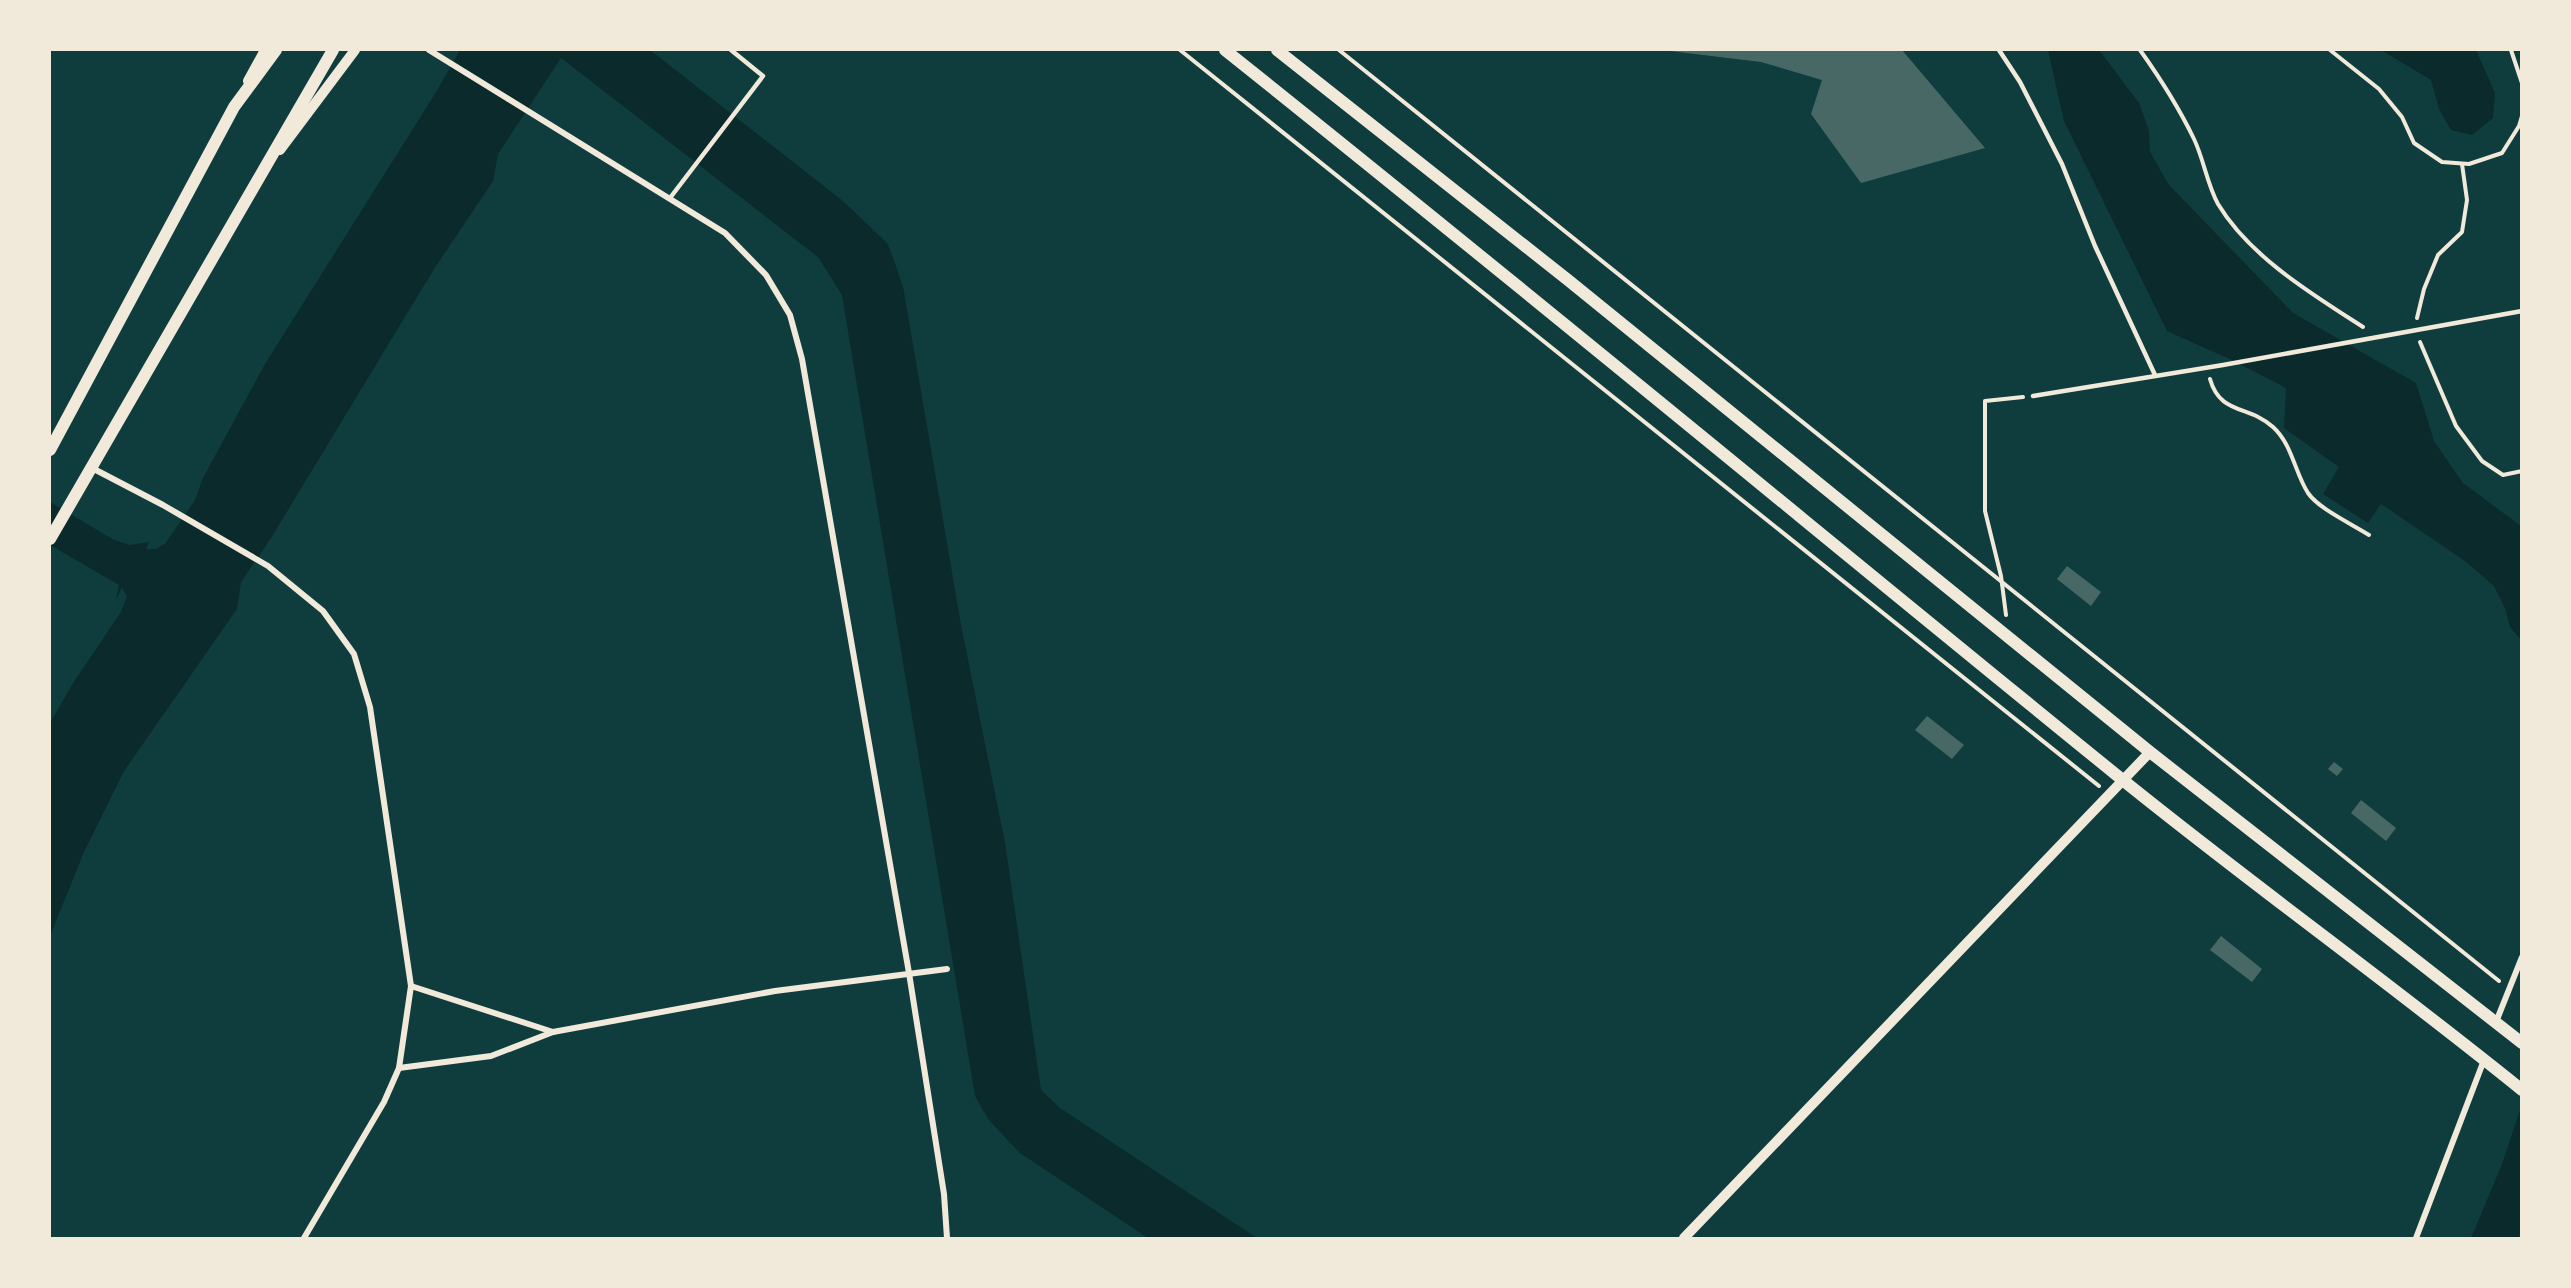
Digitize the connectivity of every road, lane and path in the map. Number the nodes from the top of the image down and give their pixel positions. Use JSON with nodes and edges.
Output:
{"nodes":[{"id":1,"x":265,"y":50,"type":"edge"},
{"id":2,"x":276,"y":50,"type":"edge"},
{"id":3,"x":333,"y":50,"type":"edge"},
{"id":4,"x":356,"y":50,"type":"edge"},
{"id":5,"x":731,"y":50,"type":"edge"},
{"id":6,"x":1180,"y":50,"type":"edge"},
{"id":7,"x":1225,"y":50,"type":"edge"},
{"id":8,"x":1277,"y":50,"type":"edge"},
{"id":9,"x":1339,"y":50,"type":"edge"},
{"id":10,"x":1999,"y":50,"type":"edge"},
{"id":11,"x":2140,"y":50,"type":"edge"},
{"id":12,"x":2330,"y":50,"type":"edge"},
{"id":13,"x":2511,"y":50,"type":"edge"},
{"id":14,"x":432,"y":51,"type":"edge"},
{"id":15,"x":2522,"y":82,"type":"edge"},
{"id":16,"x":234,"y":107,"type":"junction"},
{"id":17,"x":2522,"y":116,"type":"edge"},
{"id":18,"x":255,"y":184,"type":"junction"},
{"id":19,"x":669,"y":198,"type":"junction"},
{"id":20,"x":2522,"y":310,"type":"edge"},
{"id":21,"x":2377,"y":335,"type":"junction"},
{"id":22,"x":2207,"y":367,"type":"junction"},
{"id":23,"x":2155,"y":375,"type":"junction"},
{"id":24,"x":2033,"y":396,"type":"joint"},
{"id":25,"x":50,"y":450,"type":"edge"},
{"id":26,"x":91,"y":467,"type":"junction"},
{"id":27,"x":2369,"y":535,"type":"dead end"},
{"id":28,"x":50,"y":539,"type":"edge"},
{"id":29,"x":2001,"y":581,"type":"junction"},
{"id":30,"x":2009,"y":637,"type":"junction"},
{"id":31,"x":2150,"y":752,"type":"junction"},
{"id":32,"x":2124,"y":780,"type":"junction"},
{"id":33,"x":2110,"y":794,"type":"junction"},
{"id":34,"x":2522,"y":957,"type":"edge"},
{"id":35,"x":947,"y":969,"type":"dead end"},
{"id":36,"x":909,"y":974,"type":"junction"},
{"id":37,"x":411,"y":986,"type":"junction"},
{"id":38,"x":2509,"y":989,"type":"junction"},
{"id":39,"x":2496,"y":1022,"type":"junction"},
{"id":40,"x":553,"y":1032,"type":"junction"},
{"id":41,"x":2522,"y":1043,"type":"edge"},
{"id":42,"x":2484,"y":1060,"type":"junction"},
{"id":43,"x":399,"y":1068,"type":"junction"},
{"id":44,"x":2522,"y":1090,"type":"edge"},
{"id":45,"x":304,"y":1239,"type":"edge"},
{"id":46,"x":947,"y":1239,"type":"edge"},
{"id":47,"x":1684,"y":1239,"type":"edge"},
{"id":48,"x":2416,"y":1239,"type":"edge"}],
"edges":[{"from":1,"to":16,"type":"street"},
{"from":2,"to":16,"type":"main road"},
{"from":3,"to":18,"type":"main road"},
{"from":4,"to":18,"type":"street"},
{"from":5,"to":19,"type":"lane"},
{"from":6,"to":33,"type":"path"},
{"from":7,"to":32,"type":"main road"},
{"from":8,"to":30,"type":"main road"},
{"from":9,"to":29,"type":"path"},
{"from":10,"to":23,"type":"lane"},
{"from":11,"to":21,"type":"path"},
{"from":12,"to":17,"type":"path"},
{"from":13,"to":15,"type":"path"},
{"from":14,"to":19,"type":"street"},
{"from":16,"to":25,"type":"main road"},
{"from":18,"to":26,"type":"main road"},
{"from":19,"to":36,"type":"street"},
{"from":20,"to":21,"type":"lane"},
{"from":21,"to":22,"type":"lane"},
{"from":22,"to":23,"type":"lane"},
{"from":22,"to":27,"type":"path"},
{"from":23,"to":24,"type":"lane"},
{"from":24,"to":29,"type":"path"},
{"from":26,"to":28,"type":"main road"},
{"from":26,"to":37,"type":"street"},
{"from":29,"to":30,"type":"path"},
{"from":29,"to":38,"type":"path"},
{"from":30,"to":31,"type":"main road"},
{"from":31,"to":32,"type":"street"},
{"from":31,"to":39,"type":"main road"},
{"from":32,"to":33,"type":"street"},
{"from":32,"to":42,"type":"main road"},
{"from":33,"to":47,"type":"street"},
{"from":34,"to":38,"type":"street"},
{"from":35,"to":36,"type":"street"},
{"from":36,"to":40,"type":"street"},
{"from":36,"to":46,"type":"street"},
{"from":37,"to":40,"type":"street"},
{"from":37,"to":43,"type":"street"},
{"from":38,"to":39,"type":"street"},
{"from":39,"to":41,"type":"main road"},
{"from":40,"to":43,"type":"street"},
{"from":42,"to":44,"type":"main road"},
{"from":42,"to":48,"type":"street"},
{"from":43,"to":45,"type":"street"}]}
